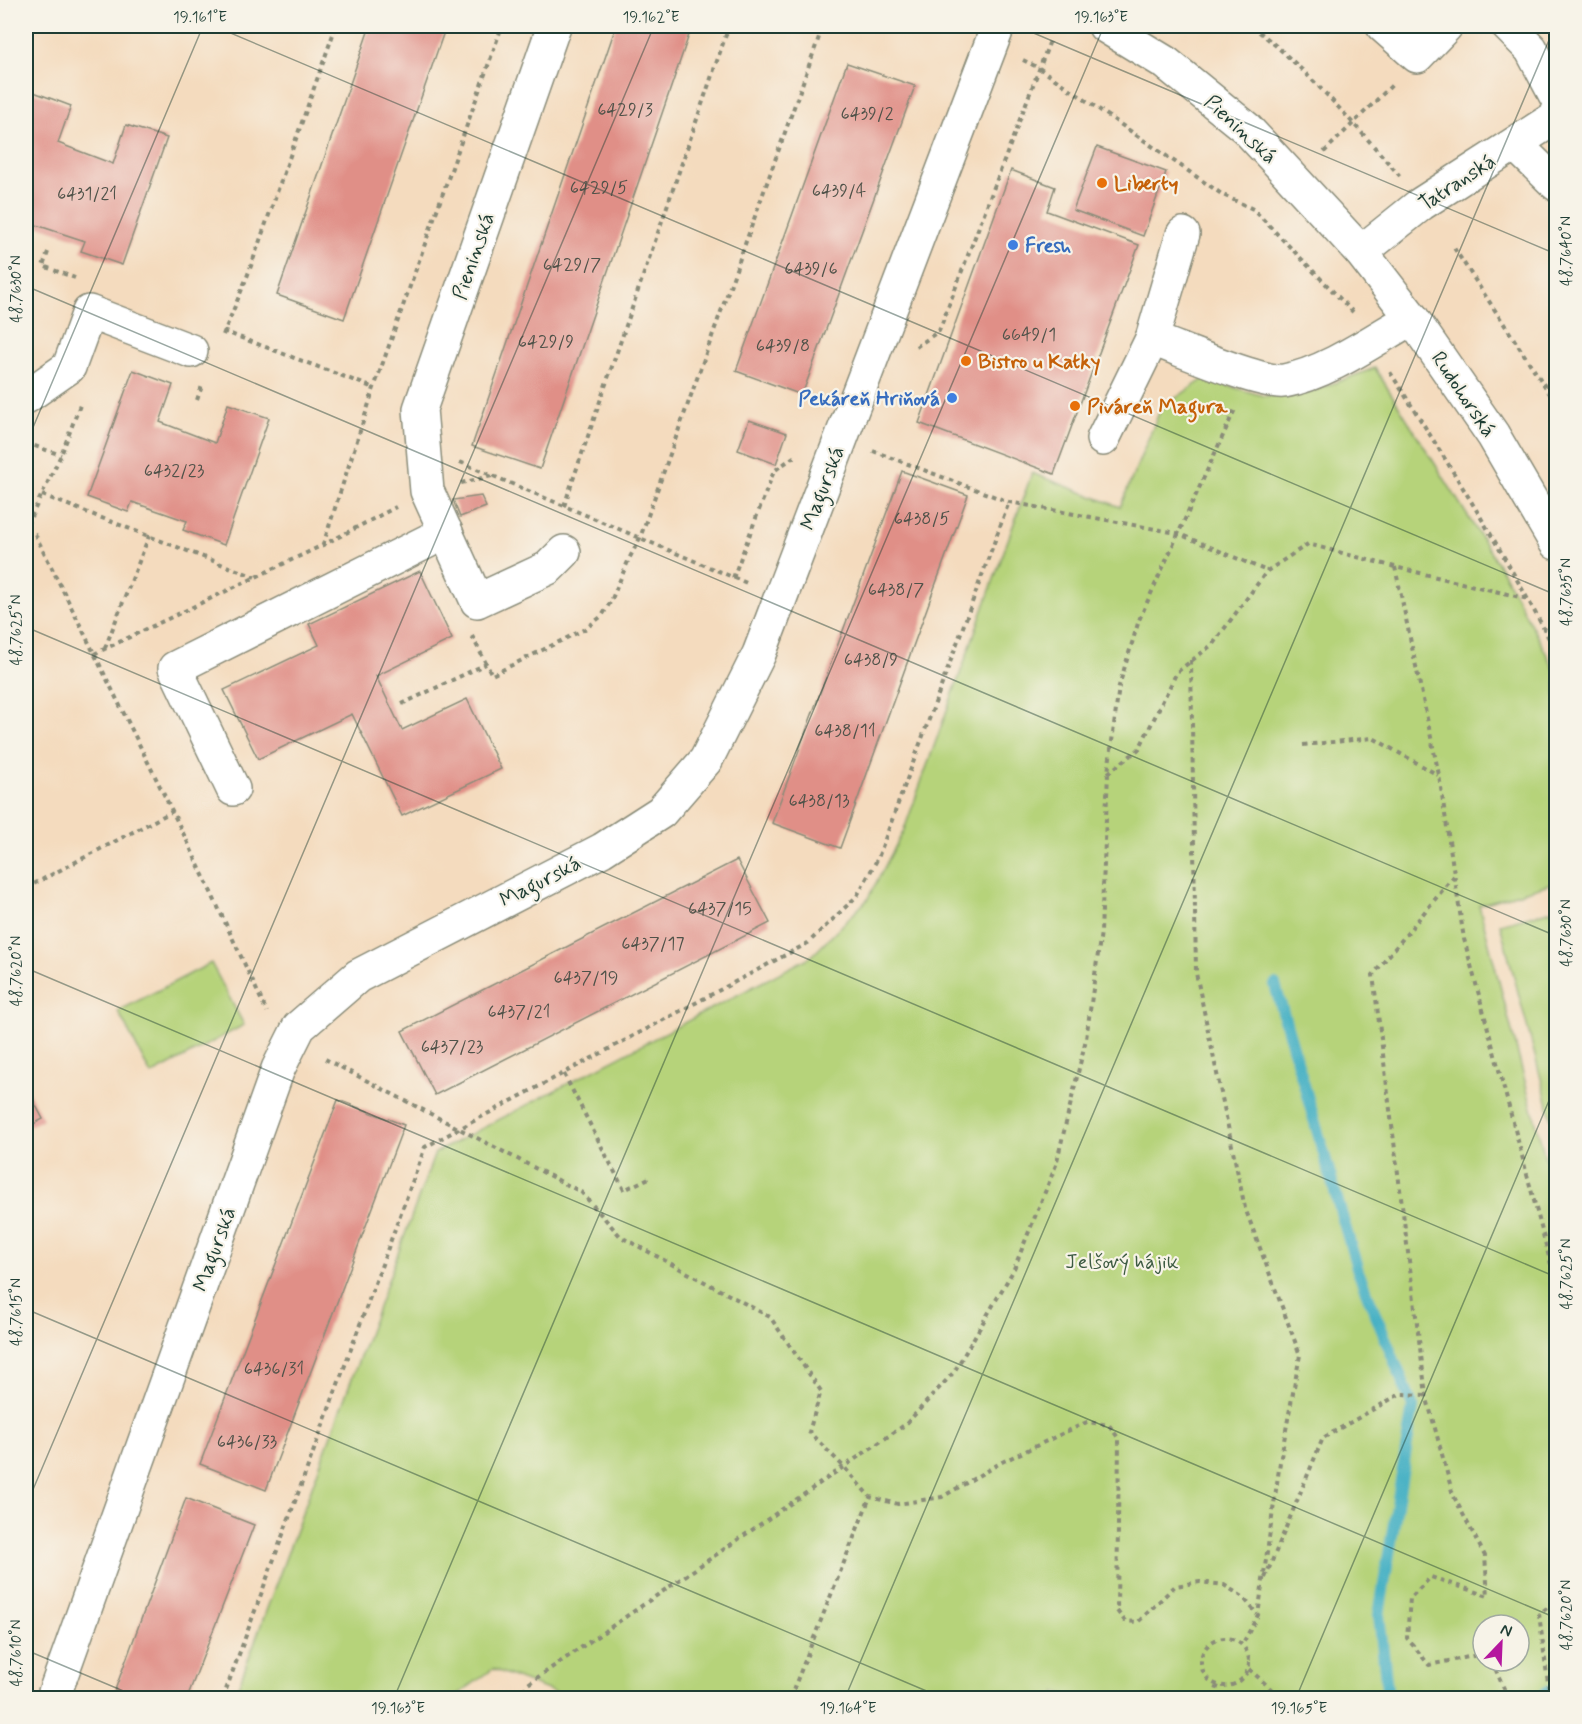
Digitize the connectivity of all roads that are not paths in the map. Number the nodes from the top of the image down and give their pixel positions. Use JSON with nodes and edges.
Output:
{"nodes":[{"id":1,"x":554,"y":26,"type":"edge"},
{"id":2,"x":998,"y":26,"type":"edge"},
{"id":3,"x":1105,"y":26,"type":"edge"},
{"id":4,"x":1383,"y":26,"type":"edge"},
{"id":5,"x":1446,"y":26,"type":"edge"},
{"id":6,"x":1508,"y":26,"type":"edge"},
{"id":7,"x":1557,"y":96,"type":"edge"},
{"id":8,"x":1557,"y":117,"type":"edge"},
{"id":9,"x":1515,"y":144,"type":"junction"},
{"id":10,"x":1557,"y":184,"type":"edge"},
{"id":11,"x":1184,"y":234,"type":"dead end"},
{"id":12,"x":1360,"y":252,"type":"junction"},
{"id":13,"x":1412,"y":318,"type":"junction"},
{"id":14,"x":1152,"y":339,"type":"junction"},
{"id":15,"x":206,"y":357,"type":"road end"},
{"id":16,"x":26,"y":398,"type":"edge"},
{"id":17,"x":1103,"y":439,"type":"dead end"},
{"id":18,"x":446,"y":532,"type":"junction"},
{"id":19,"x":1557,"y":543,"type":"edge"},
{"id":20,"x":564,"y":552,"type":"dead end"},
{"id":21,"x":233,"y":789,"type":"dead end"},
{"id":22,"x":53,"y":1698,"type":"edge"}],
"edges":[{"from":1,"to":18,"type":"street","name":"Pieninská"},
{"from":2,"to":22,"type":"street","name":"Magurská"},
{"from":3,"to":12,"type":"street","name":"Pieninská"},
{"from":4,"to":5,"type":"street"},
{"from":6,"to":7,"type":"street"},
{"from":8,"to":9,"type":"street","name":"Tatranská"},
{"from":9,"to":10,"type":"street"},
{"from":9,"to":12,"type":"street","name":"Tatranská"},
{"from":11,"to":14,"type":"street"},
{"from":12,"to":13,"type":"street","name":"Rudohorská"},
{"from":13,"to":14,"type":"street"},
{"from":13,"to":19,"type":"street","name":"Rudohorská"},
{"from":14,"to":17,"type":"street"},
{"from":15,"to":16,"type":"street"},
{"from":18,"to":20,"type":"street","name":"Pieninská"},
{"from":18,"to":21,"type":"street"}]}
